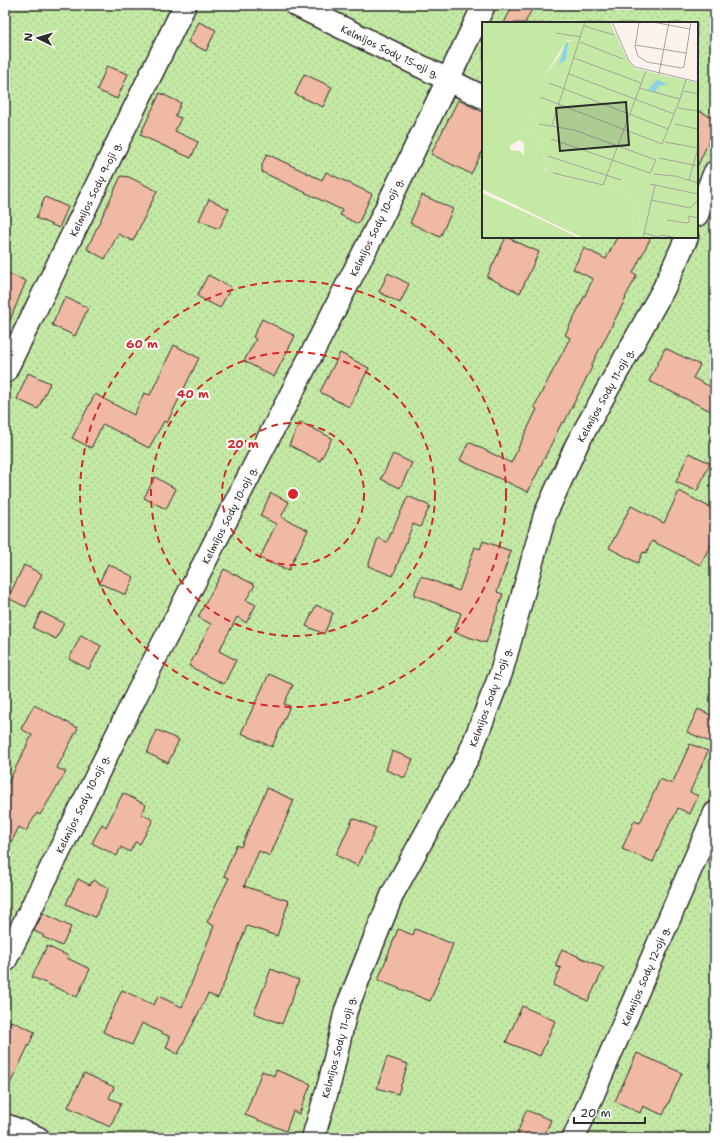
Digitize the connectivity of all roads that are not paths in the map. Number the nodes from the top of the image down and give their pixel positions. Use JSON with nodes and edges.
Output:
{"nodes":[{"id":1,"x":185,"y":5,"type":"edge"},
{"id":2,"x":296,"y":5,"type":"edge"},
{"id":3,"x":484,"y":5,"type":"edge"},
{"id":4,"x":447,"y":80,"type":"junction"},
{"id":5,"x":482,"y":97,"type":"edge"},
{"id":6,"x":715,"y":172,"type":"edge"},
{"id":7,"x":703,"y":206,"type":"edge"},
{"id":8,"x":687,"y":238,"type":"edge"},
{"id":9,"x":5,"y":372,"type":"edge"},
{"id":10,"x":715,"y":813,"type":"edge"},
{"id":11,"x":5,"y":961,"type":"edge"},
{"id":12,"x":5,"y":1125,"type":"edge"},
{"id":13,"x":38,"y":1138,"type":"edge"},
{"id":14,"x":313,"y":1138,"type":"edge"},
{"id":15,"x":574,"y":1138,"type":"edge"}],
"edges":[{"from":1,"to":9,"type":"street","name":"Kelmijos Sodų 9-oji g."},
{"from":2,"to":4,"type":"street","name":"Kelmijos Sodų 15-oji g."},
{"from":3,"to":4,"type":"street","name":"Kelmijos Sodų 10-oji g."},
{"from":4,"to":5,"type":"street","name":"Kelmijos Sodų 15-oji g."},
{"from":4,"to":11,"type":"street","name":"Kelmijos Sodų 10-oji g."},
{"from":6,"to":7,"type":"street"},
{"from":8,"to":14,"type":"street","name":"Kelmijos Sodų 11-oji g."},
{"from":10,"to":15,"type":"street","name":"Kelmijos Sodų 12-oji g."},
{"from":12,"to":13,"type":"street"}]}
